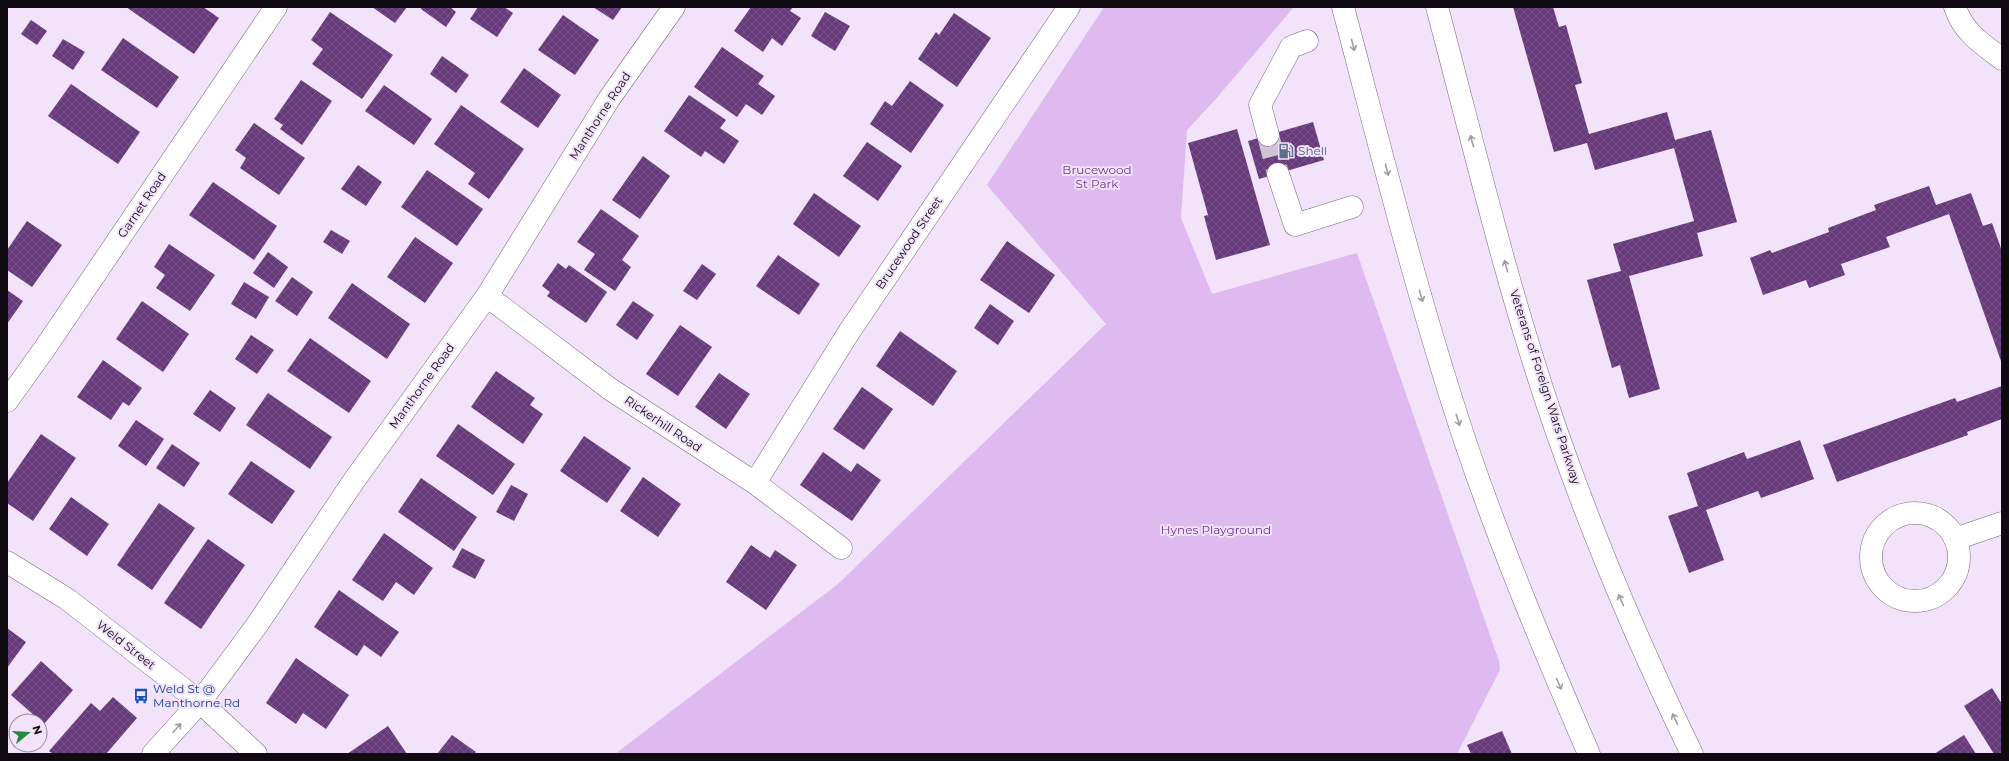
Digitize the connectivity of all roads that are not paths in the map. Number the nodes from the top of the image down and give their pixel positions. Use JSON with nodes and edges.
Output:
{"nodes":[{"id":1,"x":276,"y":7,"type":"edge"},
{"id":2,"x":674,"y":7,"type":"edge"},
{"id":3,"x":1069,"y":7,"type":"edge"},
{"id":4,"x":1343,"y":7,"type":"edge"},
{"id":5,"x":1437,"y":7,"type":"edge"},
{"id":6,"x":1955,"y":7,"type":"edge"},
{"id":7,"x":1307,"y":41,"type":"dead end"},
{"id":8,"x":2002,"y":59,"type":"edge"},
{"id":9,"x":1268,"y":135,"type":"tunnel mouth"},
{"id":10,"x":1278,"y":174,"type":"tunnel mouth"},
{"id":11,"x":1352,"y":207,"type":"dead end"},
{"id":12,"x":487,"y":296,"type":"junction"},
{"id":13,"x":7,"y":401,"type":"edge"},
{"id":14,"x":754,"y":483,"type":"junction"},
{"id":15,"x":2002,"y":523,"type":"edge"},
{"id":16,"x":1955,"y":538,"type":"junction"},
{"id":17,"x":841,"y":548,"type":"dead end"},
{"id":18,"x":7,"y":562,"type":"edge"},
{"id":19,"x":200,"y":702,"type":"junction"},
{"id":20,"x":154,"y":754,"type":"edge"},
{"id":21,"x":256,"y":754,"type":"edge"},
{"id":22,"x":1589,"y":754,"type":"edge"},
{"id":23,"x":1692,"y":754,"type":"edge"}],
"edges":[{"from":1,"to":13,"type":"main road","name":"Garnet Road"},
{"from":2,"to":12,"type":"main road","name":"Manthorne Road"},
{"from":3,"to":14,"type":"main road","name":"Brucewood Street"},
{"from":4,"to":22,"type":"main road","one_way":true},
{"from":23,"to":5,"type":"main road","name":"Veterans of Foreign Wars Parkway","one_way":true},
{"from":6,"to":8,"type":"main road"},
{"from":7,"to":9,"type":"main road"},
{"from":10,"to":11,"type":"main road"},
{"from":12,"to":14,"type":"main road","name":"Rickerhill Road"},
{"from":12,"to":19,"type":"main road","name":"Manthorne Road"},
{"from":14,"to":17,"type":"main road","name":"Rickerhill Road"},
{"from":15,"to":16,"type":"main road"},
{"from":16,"to":16,"type":"main road"},
{"from":18,"to":19,"type":"main road","name":"Weld Street"},
{"from":20,"to":19,"type":"main road","name":"Manthorne Road","one_way":true},
{"from":19,"to":21,"type":"main road","name":"Weld Street"}]}
